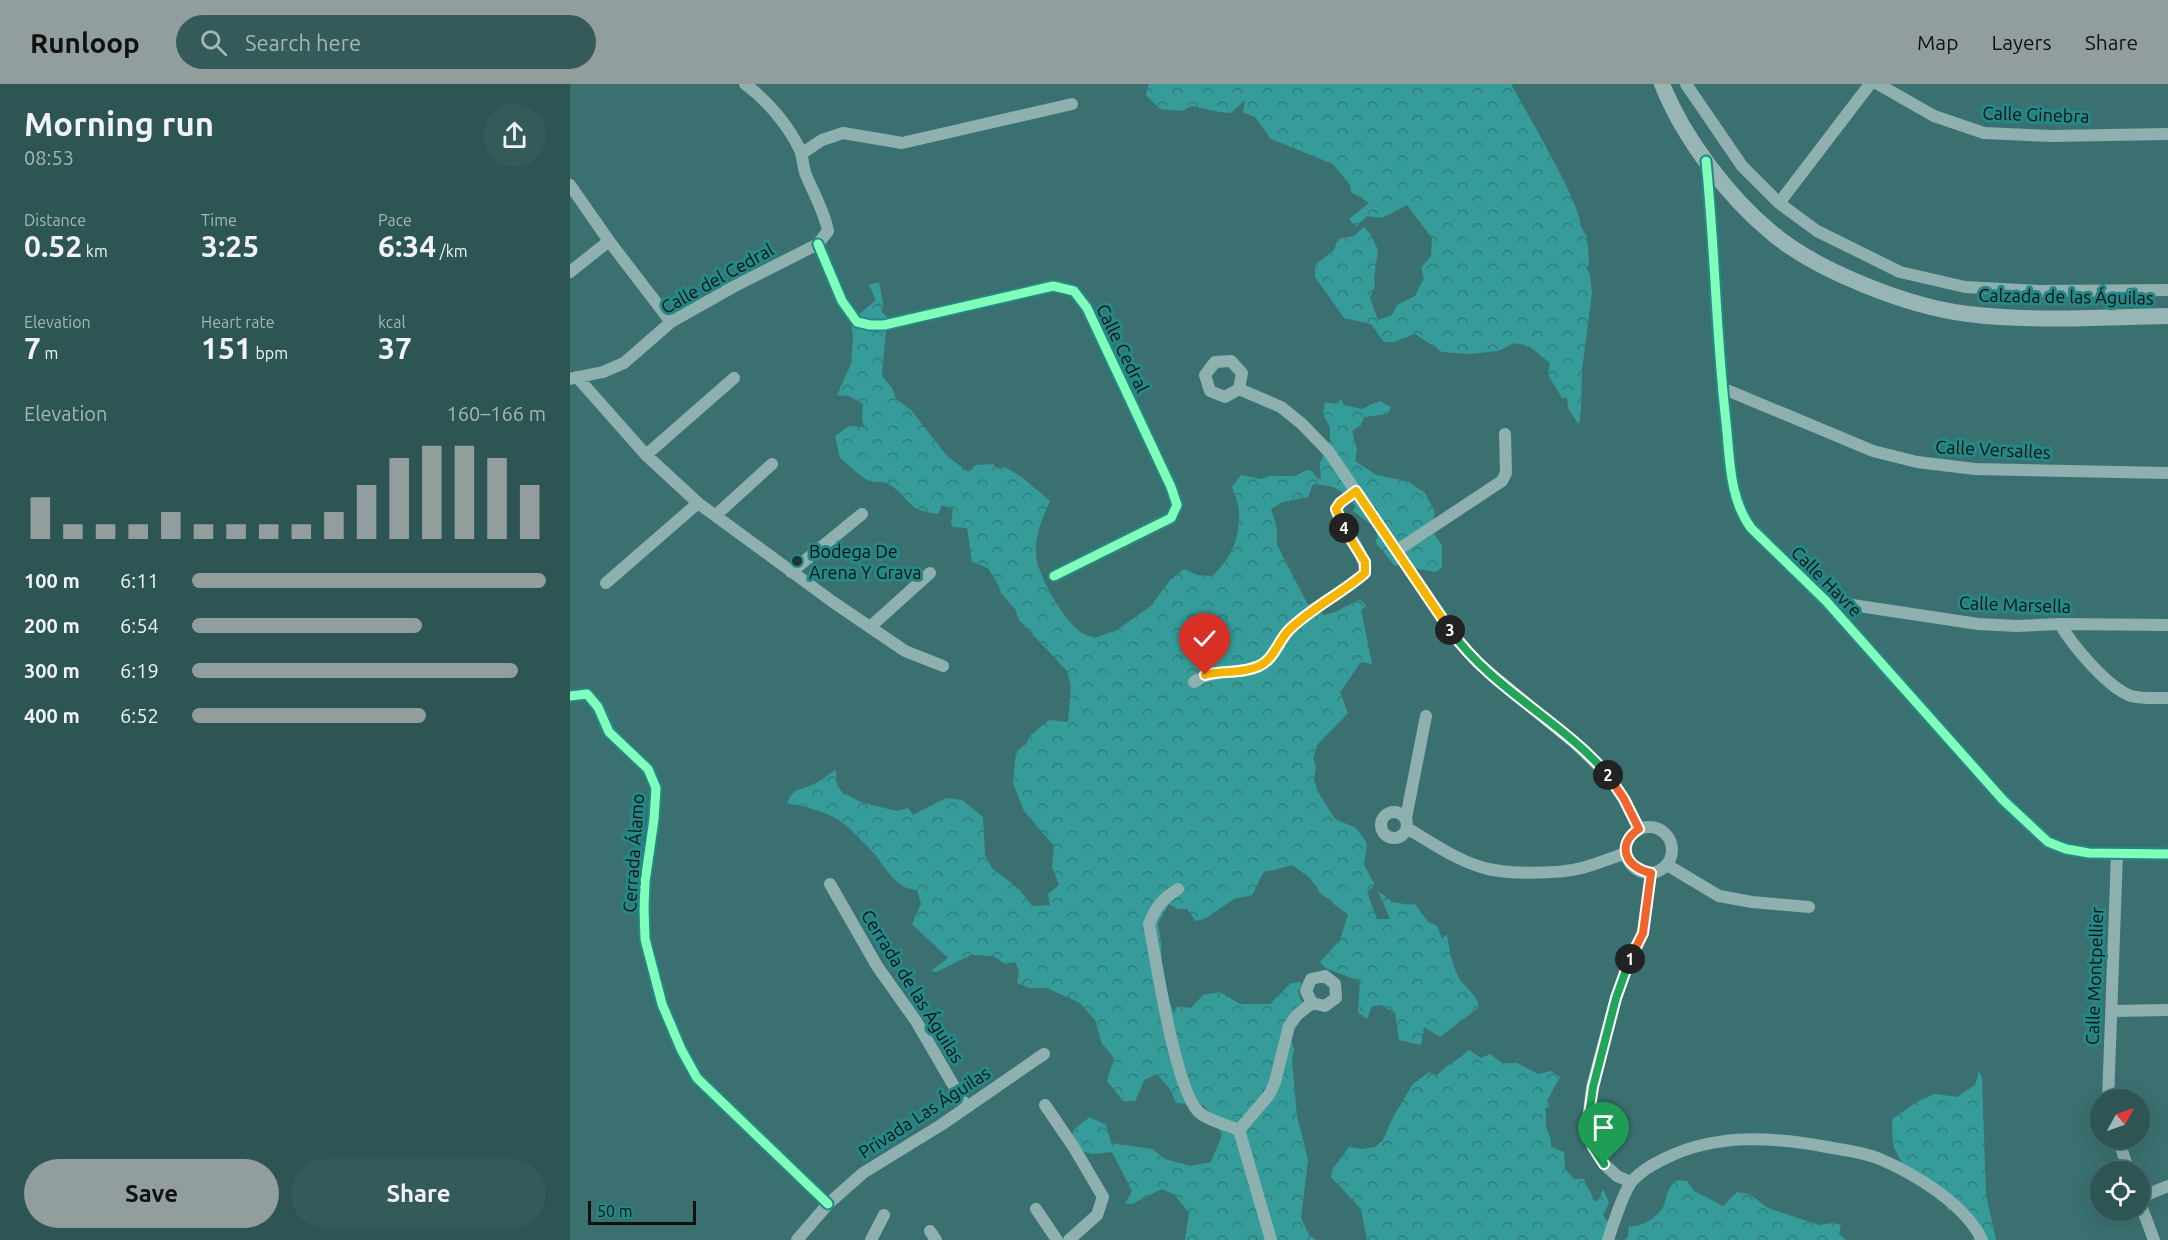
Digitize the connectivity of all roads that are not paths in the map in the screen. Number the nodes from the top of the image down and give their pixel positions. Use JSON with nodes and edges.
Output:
{"nodes":[{"id":1,"x":745,"y":84,"type":"edge"},
{"id":2,"x":1662,"y":84,"type":"edge"},
{"id":3,"x":1686,"y":84,"type":"edge"},
{"id":4,"x":1870,"y":84,"type":"edge"},
{"id":5,"x":1878,"y":84,"type":"edge"},
{"id":6,"x":1072,"y":104,"type":"dead end"},
{"id":7,"x":2168,"y":134,"type":"edge"},
{"id":8,"x":801,"y":154,"type":"junction"},
{"id":9,"x":1706,"y":161,"type":"junction"},
{"id":10,"x":570,"y":185,"type":"edge"},
{"id":11,"x":1779,"y":203,"type":"junction"},
{"id":12,"x":609,"y":241,"type":"junction"},
{"id":13,"x":819,"y":244,"type":"junction"},
{"id":14,"x":570,"y":272,"type":"edge"},
{"id":15,"x":2168,"y":290,"type":"edge"},
{"id":16,"x":2168,"y":316,"type":"edge"},
{"id":17,"x":671,"y":322,"type":"junction"},
{"id":18,"x":574,"y":378,"type":"edge"},
{"id":19,"x":734,"y":378,"type":"dead end"},
{"id":20,"x":1722,"y":388,"type":"junction"},
{"id":21,"x":1239,"y":389,"type":"dead end"},
{"id":22,"x":1505,"y":434,"type":"dead end"},
{"id":23,"x":646,"y":455,"type":"junction"},
{"id":24,"x":772,"y":464,"type":"dead end"},
{"id":25,"x":2168,"y":473,"type":"edge"},
{"id":26,"x":1356,"y":491,"type":"junction"},
{"id":27,"x":698,"y":503,"type":"junction"},
{"id":28,"x":862,"y":514,"type":"dead end"},
{"id":29,"x":716,"y":515,"type":"junction"},
{"id":30,"x":1396,"y":551,"type":"junction"},
{"id":31,"x":792,"y":572,"type":"junction"},
{"id":32,"x":930,"y":573,"type":"dead end"},
{"id":33,"x":1053,"y":576,"type":"dead end"},
{"id":34,"x":606,"y":582,"type":"dead end"},
{"id":35,"x":1826,"y":601,"type":"junction"},
{"id":36,"x":2060,"y":624,"type":"junction"},
{"id":37,"x":2168,"y":624,"type":"edge"},
{"id":38,"x":870,"y":627,"type":"junction"},
{"id":39,"x":943,"y":666,"type":"dead end"},
{"id":40,"x":1194,"y":682,"type":"dead end"},
{"id":41,"x":570,"y":696,"type":"edge"},
{"id":42,"x":2168,"y":698,"type":"edge"},
{"id":43,"x":1426,"y":716,"type":"dead end"},
{"id":44,"x":1639,"y":829,"type":"junction"},
{"id":45,"x":1626,"y":853,"type":"junction"},
{"id":46,"x":2117,"y":854,"type":"junction"},
{"id":47,"x":2168,"y":854,"type":"edge"},
{"id":48,"x":1667,"y":865,"type":"junction"},
{"id":49,"x":1651,"y":873,"type":"junction"},
{"id":50,"x":830,"y":884,"type":"dead end"},
{"id":51,"x":1178,"y":889,"type":"dead end"},
{"id":52,"x":1809,"y":907,"type":"dead end"},
{"id":53,"x":1312,"y":1004,"type":"dead end"},
{"id":54,"x":2168,"y":1010,"type":"edge"},
{"id":55,"x":2111,"y":1011,"type":"junction"},
{"id":56,"x":1044,"y":1054,"type":"dead end"},
{"id":57,"x":2108,"y":1089,"type":"edge"},
{"id":58,"x":1045,"y":1105,"type":"dead end"},
{"id":59,"x":966,"y":1107,"type":"junction"},
{"id":60,"x":1239,"y":1130,"type":"junction"},
{"id":61,"x":1631,"y":1182,"type":"junction"},
{"id":62,"x":2168,"y":1186,"type":"edge"},
{"id":63,"x":2150,"y":1194,"type":"edge"},
{"id":64,"x":828,"y":1204,"type":"junction"},
{"id":65,"x":1036,"y":1209,"type":"dead end"},
{"id":66,"x":884,"y":1215,"type":"dead end"},
{"id":67,"x":2147,"y":1221,"type":"edge"},
{"id":68,"x":798,"y":1240,"type":"edge"},
{"id":69,"x":871,"y":1240,"type":"edge"},
{"id":70,"x":1056,"y":1240,"type":"edge"},
{"id":71,"x":1069,"y":1240,"type":"edge"},
{"id":72,"x":1272,"y":1240,"type":"edge"},
{"id":73,"x":1608,"y":1240,"type":"edge"},
{"id":74,"x":1982,"y":1240,"type":"edge"},
{"id":75,"x":2154,"y":1240,"type":"edge"}],
"edges":[{"from":1,"to":8,"type":"street"},
{"from":2,"to":9,"type":"main road","name":"Calzada de las Águilas"},
{"from":3,"to":11,"type":"street","name":"Calzada de las Águilas"},
{"from":4,"to":11,"type":"street"},
{"from":5,"to":7,"type":"street","name":"Calle Ginebra"},
{"from":6,"to":8,"type":"street"},
{"from":8,"to":13,"type":"street"},
{"from":9,"to":16,"type":"main road","name":"Calzada de las Águilas"},
{"from":9,"to":20,"type":"street","name":"Calle Havre"},
{"from":10,"to":12,"type":"street"},
{"from":11,"to":15,"type":"street","name":"Calzada de las Águilas"},
{"from":12,"to":14,"type":"street"},
{"from":12,"to":17,"type":"street"},
{"from":13,"to":17,"type":"street","name":"Calle del Cedral"},
{"from":13,"to":33,"type":"street","name":"Calle Cedral"},
{"from":17,"to":18,"type":"street","name":"Calle del Cedral"},
{"from":18,"to":23,"type":"street"},
{"from":19,"to":23,"type":"street"},
{"from":20,"to":25,"type":"street","name":"Calle Versalles"},
{"from":20,"to":35,"type":"street","name":"Calle Havre"},
{"from":21,"to":26,"type":"street"},
{"from":22,"to":30,"type":"street"},
{"from":23,"to":27,"type":"street"},
{"from":24,"to":29,"type":"street"},
{"from":26,"to":30,"type":"street"},
{"from":26,"to":40,"type":"street"},
{"from":27,"to":29,"type":"street"},
{"from":27,"to":34,"type":"street"},
{"from":28,"to":31,"type":"street"},
{"from":29,"to":31,"type":"street"},
{"from":30,"to":44,"type":"street"},
{"from":31,"to":38,"type":"street"},
{"from":32,"to":38,"type":"street"},
{"from":35,"to":36,"type":"street","name":"Calle Marsella"},
{"from":35,"to":46,"type":"street","name":"Calle Havre"},
{"from":36,"to":37,"type":"street","name":"Calle Marsella"},
{"from":36,"to":42,"type":"street"},
{"from":38,"to":39,"type":"street"},
{"from":41,"to":64,"type":"street","name":"Cerrada Álamo"},
{"from":43,"to":45,"type":"street"},
{"from":44,"to":45,"type":"street"},
{"from":44,"to":48,"type":"street"},
{"from":45,"to":49,"type":"street"},
{"from":46,"to":47,"type":"street","name":"Calle Havre"},
{"from":46,"to":55,"type":"street","name":"Calle Montpellier"},
{"from":48,"to":49,"type":"street"},
{"from":48,"to":52,"type":"street"},
{"from":49,"to":61,"type":"street"},
{"from":50,"to":59,"type":"street","name":"Cerrada de las Águilas"},
{"from":51,"to":60,"type":"street"},
{"from":53,"to":60,"type":"street"},
{"from":54,"to":55,"type":"street"},
{"from":55,"to":57,"type":"street","name":"Calle Montpellier"},
{"from":56,"to":59,"type":"street","name":"Privada Las Águilas"},
{"from":58,"to":71,"type":"street"},
{"from":59,"to":64,"type":"street","name":"Privada Las Águilas"},
{"from":60,"to":72,"type":"street"},
{"from":61,"to":73,"type":"street"},
{"from":61,"to":74,"type":"street"},
{"from":62,"to":63,"type":"street"},
{"from":64,"to":68,"type":"street","name":"Privada Las Águilas"},
{"from":65,"to":70,"type":"street"},
{"from":66,"to":69,"type":"street"},
{"from":67,"to":75,"type":"street"}]}
